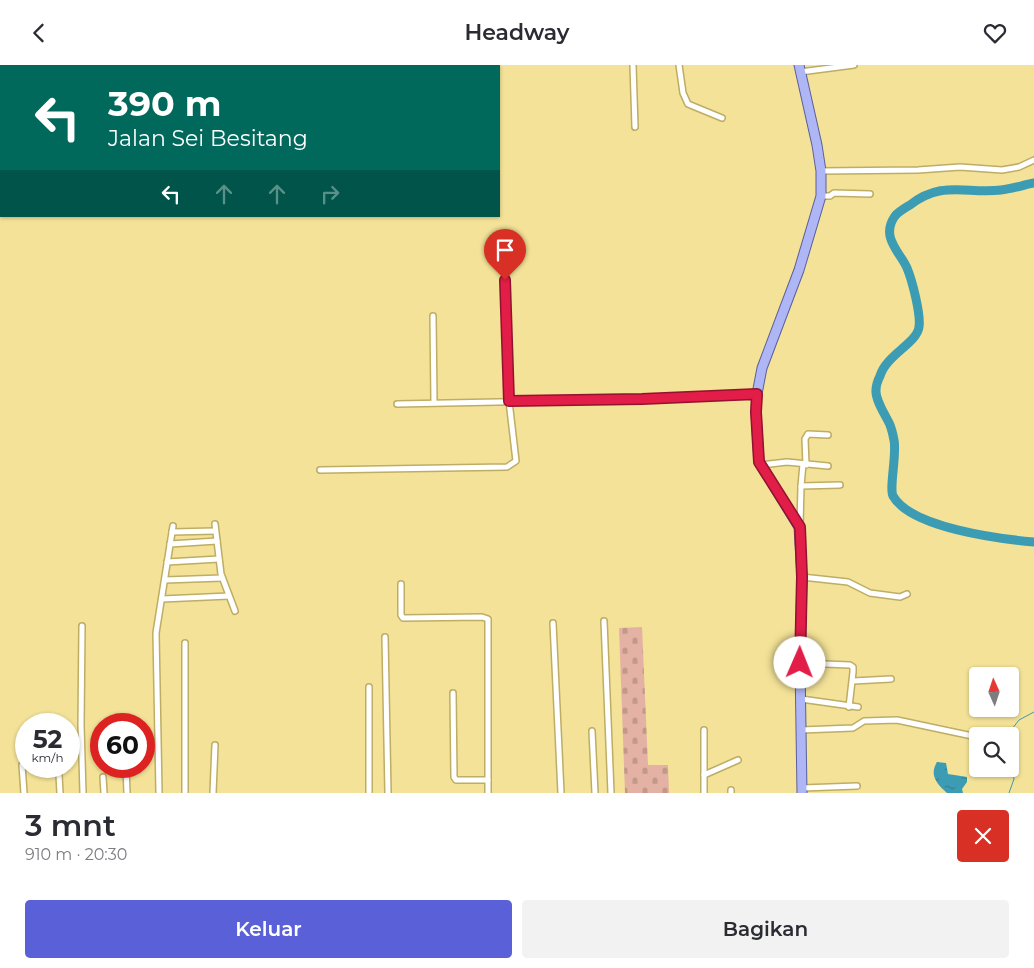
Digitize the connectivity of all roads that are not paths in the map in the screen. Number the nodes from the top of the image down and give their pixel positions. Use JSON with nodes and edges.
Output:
{"nodes":[{"id":1,"x":633,"y":65,"type":"edge"},
{"id":2,"x":679,"y":65,"type":"edge"},
{"id":3,"x":854,"y":65,"type":"edge"},
{"id":4,"x":800,"y":68,"type":"edge"},
{"id":5,"x":722,"y":118,"type":"dead end"},
{"id":6,"x":635,"y":127,"type":"dead end"},
{"id":7,"x":1034,"y":160,"type":"edge"},
{"id":8,"x":821,"y":171,"type":"junction"},
{"id":9,"x":870,"y":194,"type":"dead end"},
{"id":10,"x":821,"y":196,"type":"junction"},
{"id":11,"x":505,"y":256,"type":"dead end"},
{"id":12,"x":433,"y":316,"type":"dead end"},
{"id":13,"x":757,"y":394,"type":"junction"},
{"id":14,"x":509,"y":401,"type":"junction"},
{"id":15,"x":434,"y":402,"type":"junction"},
{"id":16,"x":397,"y":404,"type":"dead end"},
{"id":17,"x":828,"y":435,"type":"dead end"},
{"id":18,"x":760,"y":465,"type":"junction"},
{"id":19,"x":805,"y":465,"type":"junction"},
{"id":20,"x":828,"y":466,"type":"dead end"},
{"id":21,"x":320,"y":470,"type":"dead end"},
{"id":22,"x":840,"y":485,"type":"dead end"},
{"id":23,"x":801,"y":486,"type":"junction"},
{"id":24,"x":800,"y":527,"type":"junction"},
{"id":25,"x":217,"y":541,"type":"junction"},
{"id":26,"x":170,"y":544,"type":"junction"},
{"id":27,"x":219,"y":559,"type":"junction"},
{"id":28,"x":167,"y":563,"type":"junction"},
{"id":29,"x":802,"y":577,"type":"junction"},
{"id":30,"x":222,"y":578,"type":"junction"},
{"id":31,"x":165,"y":580,"type":"junction"},
{"id":32,"x":401,"y":584,"type":"dead end"},
{"id":33,"x":907,"y":594,"type":"dead end"},
{"id":34,"x":229,"y":596,"type":"junction"},
{"id":35,"x":162,"y":599,"type":"junction"},
{"id":36,"x":235,"y":611,"type":"dead end"},
{"id":37,"x":604,"y":621,"type":"dead end"},
{"id":38,"x":553,"y":623,"type":"dead end"},
{"id":39,"x":82,"y":626,"type":"dead end"},
{"id":40,"x":385,"y":637,"type":"dead end"},
{"id":41,"x":185,"y":643,"type":"dead end"},
{"id":42,"x":800,"y":663,"type":"junction"},
{"id":43,"x":891,"y":679,"type":"dead end"},
{"id":44,"x":853,"y":681,"type":"junction"},
{"id":45,"x":368,"y":687,"type":"dead end"},
{"id":46,"x":452,"y":693,"type":"dead end"},
{"id":47,"x":801,"y":699,"type":"junction"},
{"id":48,"x":849,"y":707,"type":"junction"},
{"id":49,"x":858,"y":707,"type":"dead end"},
{"id":50,"x":704,"y":730,"type":"dead end"},
{"id":51,"x":801,"y":730,"type":"junction"},
{"id":52,"x":592,"y":731,"type":"dead end"},
{"id":53,"x":969,"y":735,"type":"edge"},
{"id":54,"x":214,"y":745,"type":"dead end"},
{"id":55,"x":738,"y":761,"type":"dead end"},
{"id":56,"x":704,"y":775,"type":"junction"},
{"id":57,"x":23,"y":778,"type":"edge"},
{"id":58,"x":59,"y":778,"type":"edge"},
{"id":59,"x":103,"y":778,"type":"edge"},
{"id":60,"x":126,"y":778,"type":"edge"},
{"id":61,"x":488,"y":780,"type":"junction"},
{"id":62,"x":857,"y":786,"type":"dead end"},
{"id":63,"x":802,"y":790,"type":"edge"},
{"id":64,"x":24,"y":793,"type":"edge"},
{"id":65,"x":60,"y":793,"type":"edge"},
{"id":66,"x":83,"y":793,"type":"edge"},
{"id":67,"x":104,"y":793,"type":"edge"},
{"id":68,"x":127,"y":793,"type":"edge"},
{"id":69,"x":158,"y":793,"type":"edge"},
{"id":70,"x":185,"y":793,"type":"edge"},
{"id":71,"x":213,"y":793,"type":"edge"},
{"id":72,"x":369,"y":793,"type":"edge"},
{"id":73,"x":388,"y":793,"type":"edge"},
{"id":74,"x":488,"y":793,"type":"edge"},
{"id":75,"x":560,"y":793,"type":"edge"},
{"id":76,"x":595,"y":793,"type":"edge"},
{"id":77,"x":611,"y":793,"type":"edge"},
{"id":78,"x":704,"y":793,"type":"edge"}],
"edges":[{"from":1,"to":6,"type":"street"},
{"from":2,"to":5,"type":"street"},
{"from":3,"to":4,"type":"street"},
{"from":4,"to":8,"type":"main road"},
{"from":7,"to":8,"type":"street"},
{"from":8,"to":10,"type":"main road"},
{"from":9,"to":10,"type":"street"},
{"from":10,"to":13,"type":"main road"},
{"from":11,"to":14,"type":"street"},
{"from":12,"to":15,"type":"street"},
{"from":13,"to":14,"type":"street"},
{"from":13,"to":18,"type":"main road"},
{"from":14,"to":15,"type":"street"},
{"from":14,"to":21,"type":"street"},
{"from":15,"to":16,"type":"street"},
{"from":17,"to":19,"type":"street"},
{"from":18,"to":19,"type":"street"},
{"from":18,"to":24,"type":"main road"},
{"from":19,"to":20,"type":"street"},
{"from":19,"to":23,"type":"street"},
{"from":22,"to":23,"type":"street"},
{"from":23,"to":24,"type":"street"},
{"from":24,"to":29,"type":"main road"},
{"from":25,"to":26,"type":"street"},
{"from":25,"to":26,"type":"street"},
{"from":25,"to":27,"type":"street"},
{"from":26,"to":28,"type":"street"},
{"from":27,"to":28,"type":"street"},
{"from":27,"to":30,"type":"street"},
{"from":28,"to":31,"type":"street"},
{"from":29,"to":33,"type":"street"},
{"from":29,"to":42,"type":"main road"},
{"from":30,"to":31,"type":"street"},
{"from":30,"to":34,"type":"street"},
{"from":31,"to":35,"type":"street"},
{"from":32,"to":61,"type":"street"},
{"from":34,"to":35,"type":"street"},
{"from":34,"to":36,"type":"street"},
{"from":35,"to":69,"type":"street"},
{"from":37,"to":77,"type":"street"},
{"from":38,"to":75,"type":"street"},
{"from":39,"to":66,"type":"street"},
{"from":40,"to":73,"type":"street"},
{"from":41,"to":70,"type":"street"},
{"from":42,"to":44,"type":"street"},
{"from":42,"to":47,"type":"main road"},
{"from":43,"to":44,"type":"street"},
{"from":44,"to":48,"type":"street"},
{"from":45,"to":72,"type":"street"},
{"from":46,"to":61,"type":"street"},
{"from":47,"to":48,"type":"street"},
{"from":47,"to":51,"type":"main road"},
{"from":48,"to":49,"type":"street"},
{"from":50,"to":56,"type":"street"},
{"from":51,"to":53,"type":"street"},
{"from":51,"to":63,"type":"main road"},
{"from":52,"to":76,"type":"street"},
{"from":54,"to":71,"type":"street"},
{"from":55,"to":56,"type":"street"},
{"from":56,"to":78,"type":"street"},
{"from":57,"to":64,"type":"street"},
{"from":58,"to":65,"type":"street"},
{"from":59,"to":67,"type":"street"},
{"from":60,"to":68,"type":"street"},
{"from":61,"to":74,"type":"street"},
{"from":62,"to":63,"type":"street"}]}
